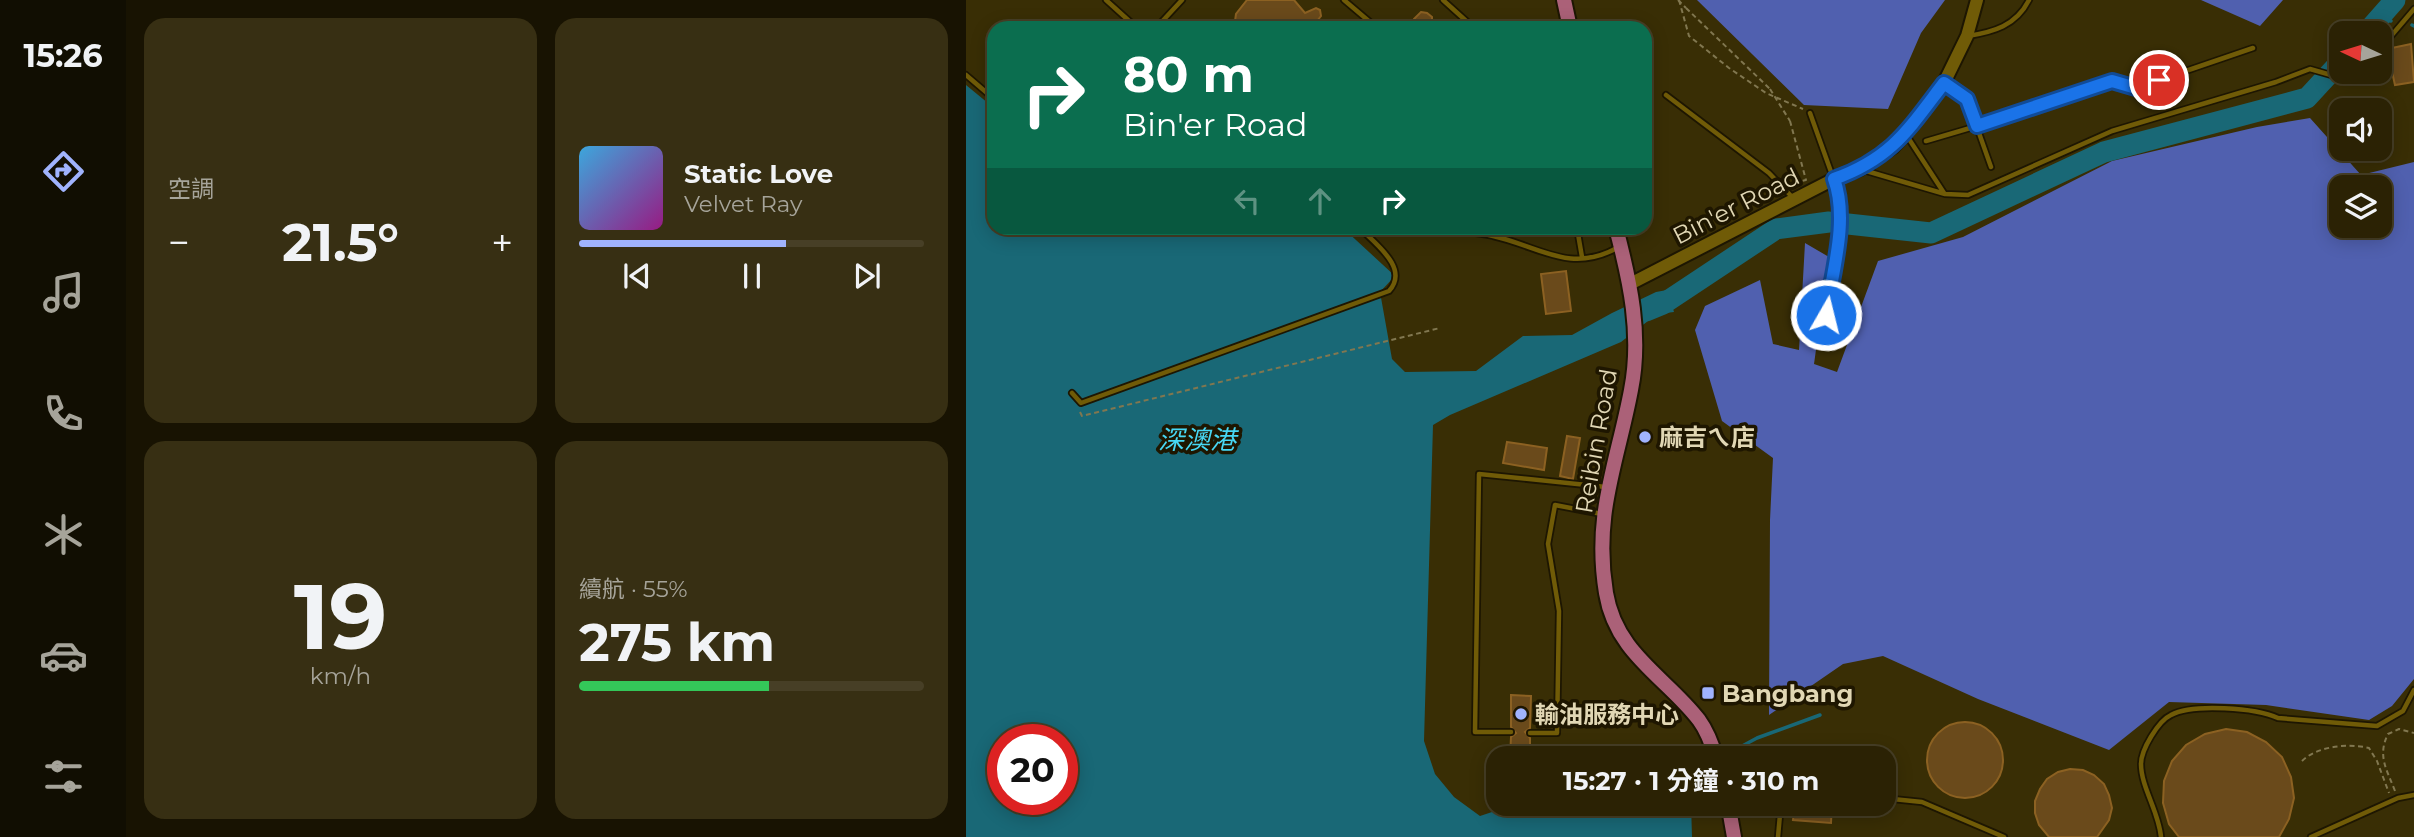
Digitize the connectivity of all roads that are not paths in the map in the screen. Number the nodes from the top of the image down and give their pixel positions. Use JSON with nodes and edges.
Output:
{"nodes":[{"id":1,"x":1106,"y":0,"type":"edge"},
{"id":2,"x":1182,"y":0,"type":"edge"},
{"id":3,"x":1344,"y":0,"type":"edge"},
{"id":4,"x":1443,"y":0,"type":"edge"},
{"id":5,"x":1564,"y":0,"type":"edge"},
{"id":6,"x":1977,"y":0,"type":"edge"},
{"id":7,"x":2029,"y":0,"type":"edge"},
{"id":8,"x":2414,"y":9,"type":"edge"},
{"id":9,"x":1129,"y":21,"type":"edge"},
{"id":10,"x":1162,"y":21,"type":"edge"},
{"id":11,"x":1369,"y":21,"type":"edge"},
{"id":12,"x":1466,"y":21,"type":"edge"},
{"id":13,"x":1568,"y":21,"type":"edge"},
{"id":14,"x":2392,"y":35,"type":"edge"},
{"id":15,"x":1967,"y":36,"type":"junction"},
{"id":16,"x":2253,"y":48,"type":"dead end"},
{"id":17,"x":2329,"y":74,"type":"edge"},
{"id":18,"x":966,"y":75,"type":"edge"},
{"id":19,"x":1944,"y":83,"type":"junction"},
{"id":20,"x":987,"y":93,"type":"edge"},
{"id":21,"x":1666,"y":95,"type":"dead end"},
{"id":22,"x":1810,"y":113,"type":"road end"},
{"id":23,"x":1977,"y":126,"type":"junction"},
{"id":24,"x":1906,"y":133,"type":"junction"},
{"id":25,"x":1926,"y":141,"type":"dead end"},
{"id":26,"x":1991,"y":167,"type":"dead end"},
{"id":27,"x":1860,"y":169,"type":"junction"},
{"id":28,"x":1834,"y":179,"type":"junction"},
{"id":29,"x":1945,"y":194,"type":"junction"},
{"id":30,"x":1794,"y":200,"type":"junction"},
{"id":31,"x":1366,"y":235,"type":"edge"},
{"id":32,"x":1492,"y":235,"type":"edge"},
{"id":33,"x":1578,"y":235,"type":"edge"},
{"id":34,"x":1618,"y":235,"type":"edge"},
{"id":35,"x":1621,"y":246,"type":"junction"},
{"id":36,"x":1582,"y":257,"type":"junction"},
{"id":37,"x":1630,"y":284,"type":"junction"},
{"id":38,"x":1826,"y":315,"type":"dead end"},
{"id":39,"x":1072,"y":393,"type":"dead end"},
{"id":40,"x":1607,"y":487,"type":"junction"},
{"id":41,"x":1603,"y":514,"type":"junction"},
{"id":42,"x":2414,"y":690,"type":"edge"},
{"id":43,"x":1511,"y":732,"type":"dead end"},
{"id":44,"x":1530,"y":733,"type":"dead end"},
{"id":45,"x":1712,"y":746,"type":"edge"},
{"id":46,"x":2414,"y":795,"type":"edge"},
{"id":47,"x":1896,"y":800,"type":"edge"},
{"id":48,"x":1728,"y":816,"type":"edge"},
{"id":49,"x":1730,"y":816,"type":"edge"},
{"id":50,"x":1780,"y":816,"type":"edge"},
{"id":51,"x":1727,"y":837,"type":"edge"},
{"id":52,"x":1734,"y":837,"type":"edge"},
{"id":53,"x":1778,"y":837,"type":"edge"},
{"id":54,"x":2004,"y":837,"type":"edge"},
{"id":55,"x":2161,"y":837,"type":"edge"},
{"id":56,"x":2311,"y":837,"type":"edge"}],
"edges":[{"from":1,"to":9,"type":"lane"},
{"from":2,"to":10,"type":"lane"},
{"from":3,"to":11,"type":"lane"},
{"from":4,"to":12,"type":"lane"},
{"from":5,"to":13,"type":"main road"},
{"from":6,"to":15,"type":"street","name":"Bin'er Road"},
{"from":7,"to":15,"type":"lane"},
{"from":8,"to":14,"type":"lane"},
{"from":15,"to":19,"type":"street","name":"Bin'er Road"},
{"from":16,"to":23,"type":"lane"},
{"from":17,"to":29,"type":"lane"},
{"from":18,"to":20,"type":"lane"},
{"from":19,"to":23,"type":"lane"},
{"from":19,"to":24,"type":"street","name":"Bin'er Road"},
{"from":21,"to":30,"type":"lane"},
{"from":22,"to":28,"type":"lane"},
{"from":23,"to":25,"type":"lane"},
{"from":23,"to":26,"type":"lane"},
{"from":24,"to":27,"type":"street","name":"Bin'er Road"},
{"from":24,"to":29,"type":"lane"},
{"from":27,"to":28,"type":"street","name":"Bin'er Road"},
{"from":27,"to":29,"type":"lane"},
{"from":28,"to":30,"type":"street","name":"Bin'er Road"},
{"from":28,"to":38,"type":"lane"},
{"from":30,"to":37,"type":"street","name":"Bin'er Road"},
{"from":31,"to":39,"type":"lane"},
{"from":32,"to":36,"type":"lane"},
{"from":33,"to":36,"type":"lane"},
{"from":34,"to":35,"type":"main road","name":"Reibin Road"},
{"from":35,"to":36,"type":"lane"},
{"from":35,"to":37,"type":"main road","name":"Reibin Road"},
{"from":37,"to":40,"type":"main road","name":"Reibin Road"},
{"from":40,"to":41,"type":"main road","name":"Reibin Road"},
{"from":40,"to":43,"type":"lane"},
{"from":41,"to":44,"type":"lane"},
{"from":41,"to":45,"type":"main road","name":"Reibin Road"},
{"from":42,"to":55,"type":"lane"},
{"from":46,"to":56,"type":"lane"},
{"from":47,"to":54,"type":"lane"},
{"from":48,"to":51,"type":"main road"},
{"from":49,"to":52,"type":"main road"},
{"from":50,"to":53,"type":"lane"}]}
